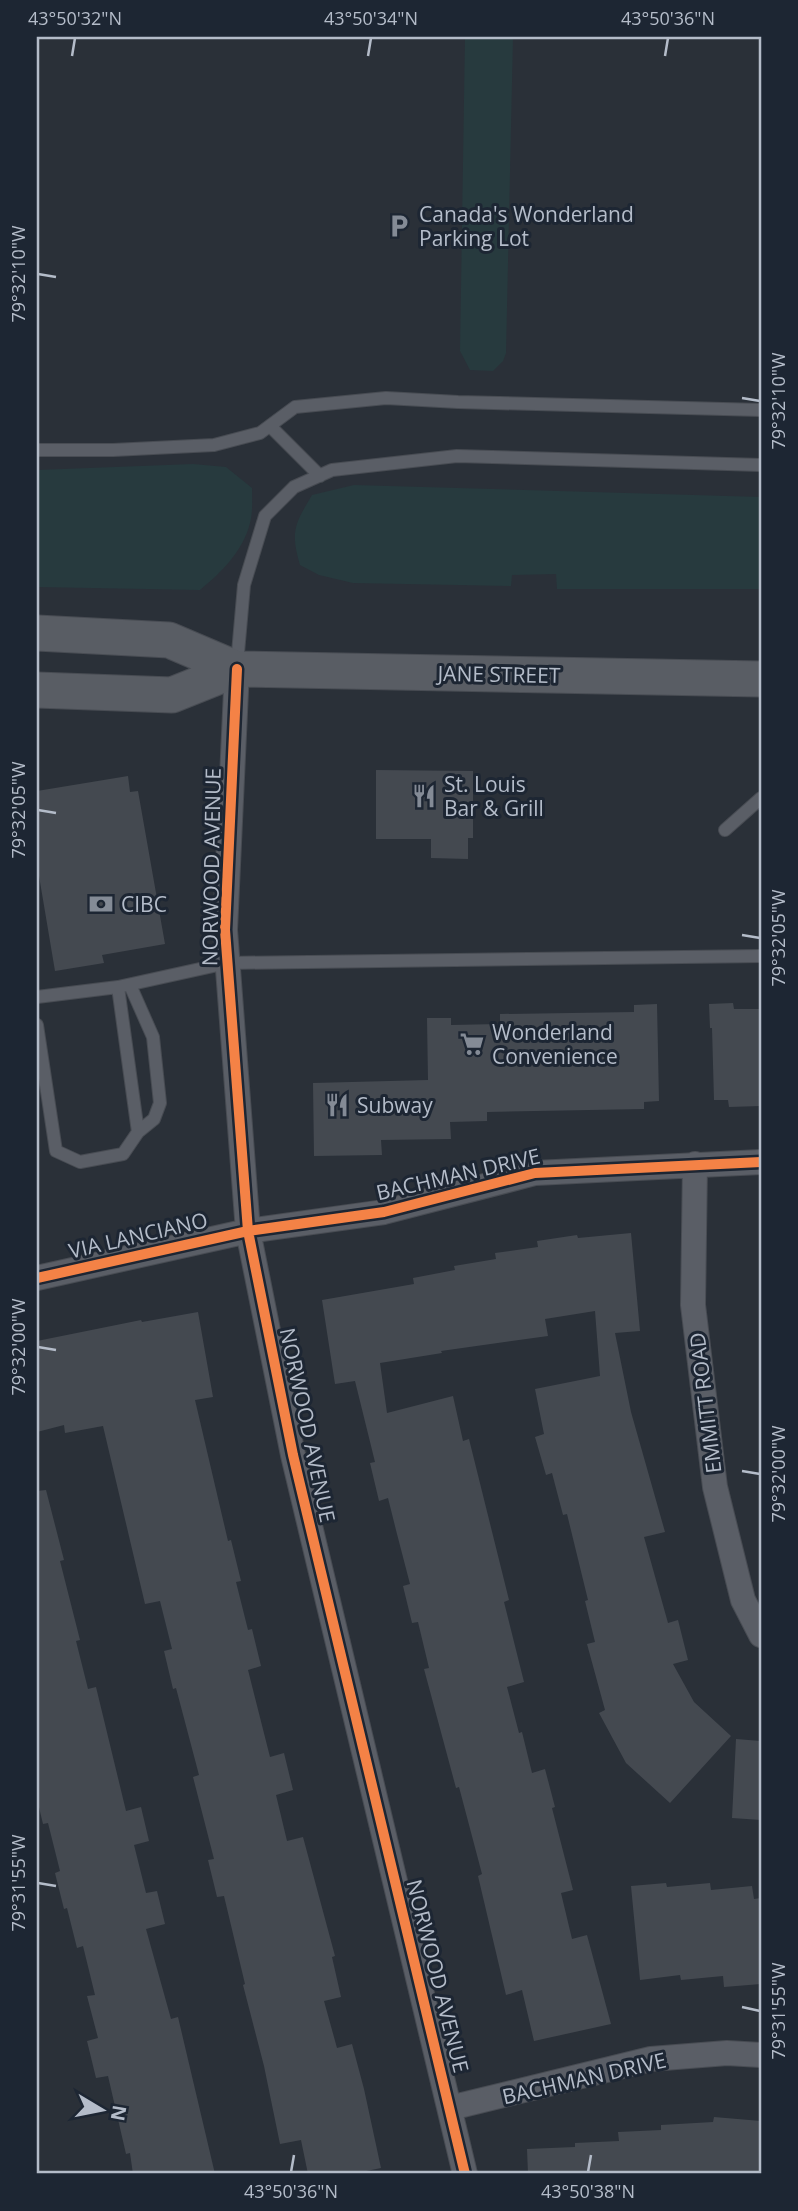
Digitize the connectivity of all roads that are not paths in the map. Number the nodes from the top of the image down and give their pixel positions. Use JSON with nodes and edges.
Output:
{"nodes":[{"id":1,"x":761,"y":410,"type":"edge"},
{"id":2,"x":270,"y":426,"type":"junction"},
{"id":3,"x":37,"y":450,"type":"edge"},
{"id":4,"x":761,"y":465,"type":"edge"},
{"id":5,"x":320,"y":476,"type":"junction"},
{"id":6,"x":37,"y":633,"type":"edge"},
{"id":7,"x":237,"y":669,"type":"junction"},
{"id":8,"x":761,"y":679,"type":"edge"},
{"id":9,"x":37,"y":690,"type":"edge"},
{"id":10,"x":761,"y":798,"type":"edge"},
{"id":11,"x":725,"y":830,"type":"dead end"},
{"id":12,"x":761,"y":956,"type":"edge"},
{"id":13,"x":227,"y":963,"type":"junction"},
{"id":14,"x":124,"y":986,"type":"junction"},
{"id":15,"x":37,"y":997,"type":"edge"},
{"id":16,"x":37,"y":1025,"type":"edge"},
{"id":17,"x":138,"y":1132,"type":"junction"},
{"id":18,"x":761,"y":1162,"type":"edge"},
{"id":19,"x":695,"y":1164,"type":"junction"},
{"id":20,"x":248,"y":1231,"type":"junction"},
{"id":21,"x":37,"y":1278,"type":"edge"},
{"id":22,"x":761,"y":1635,"type":"edge"},
{"id":23,"x":761,"y":2055,"type":"edge"},
{"id":24,"x":450,"y":2108,"type":"junction"},
{"id":25,"x":465,"y":2174,"type":"edge"}],
"edges":[{"from":1,"to":2,"type":"lane"},
{"from":2,"to":3,"type":"lane"},
{"from":2,"to":5,"type":"lane"},
{"from":4,"to":5,"type":"lane"},
{"from":5,"to":7,"type":"lane"},
{"from":6,"to":7,"type":"main road","name":"JANE STREET"},
{"from":7,"to":8,"type":"main road","name":"JANE STREET"},
{"from":7,"to":9,"type":"main road","name":"JANE STREET"},
{"from":7,"to":13,"type":"street","name":"NORWOOD AVENUE"},
{"from":10,"to":11,"type":"lane"},
{"from":12,"to":13,"type":"lane"},
{"from":13,"to":14,"type":"lane"},
{"from":13,"to":20,"type":"street","name":"NORWOOD AVENUE"},
{"from":14,"to":15,"type":"lane"},
{"from":14,"to":17,"type":"lane"},
{"from":14,"to":17,"type":"lane"},
{"from":16,"to":17,"type":"lane"},
{"from":18,"to":19,"type":"street","name":"BACHMAN DRIVE"},
{"from":19,"to":20,"type":"street","name":"BACHMAN DRIVE"},
{"from":19,"to":22,"type":"street","name":"EMMITT ROAD"},
{"from":20,"to":21,"type":"street","name":"VIA LANCIANO"},
{"from":20,"to":24,"type":"street","name":"NORWOOD AVENUE"},
{"from":23,"to":24,"type":"street","name":"BACHMAN DRIVE"},
{"from":24,"to":25,"type":"street","name":"NORWOOD AVENUE"}]}
